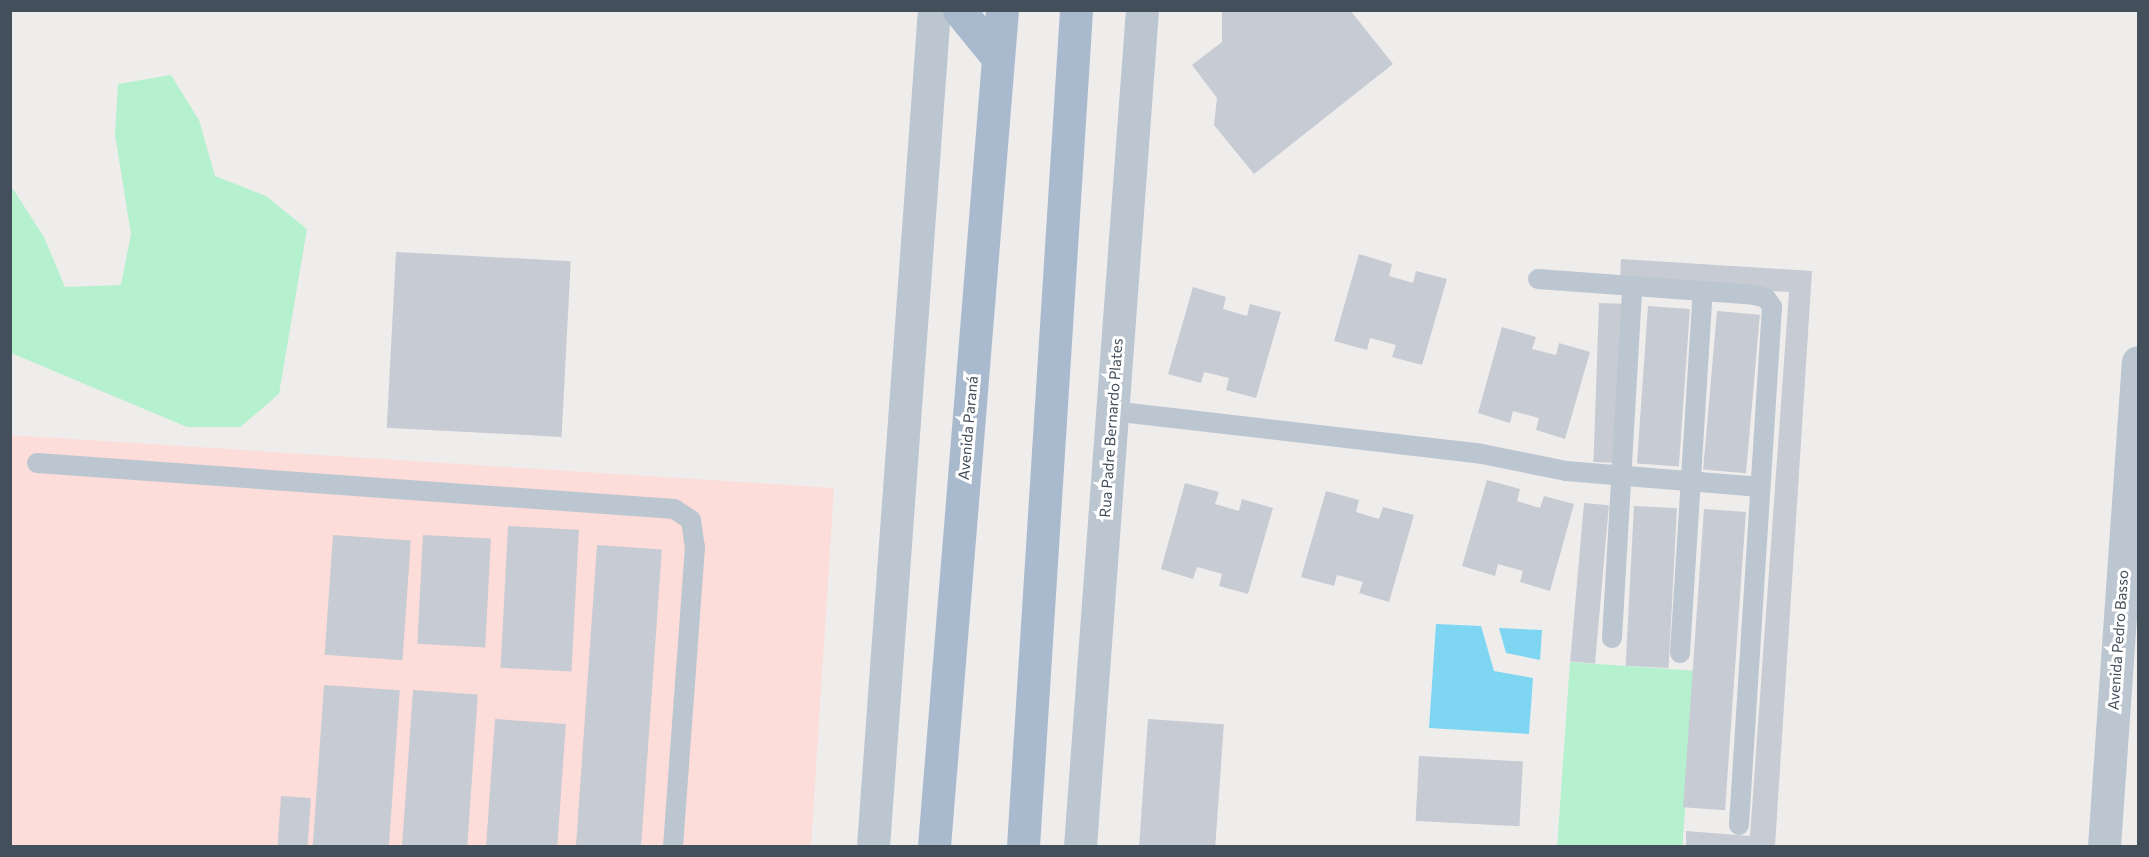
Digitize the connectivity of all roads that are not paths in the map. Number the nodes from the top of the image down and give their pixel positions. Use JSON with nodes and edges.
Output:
{"nodes":[{"id":1,"x":934,"y":10,"type":"edge"},
{"id":2,"x":959,"y":10,"type":"edge"},
{"id":3,"x":1002,"y":10,"type":"edge"},
{"id":4,"x":1076,"y":10,"type":"edge"},
{"id":5,"x":1142,"y":10,"type":"edge"},
{"id":6,"x":998,"y":58,"type":"junction"},
{"id":7,"x":1538,"y":279,"type":"dead end"},
{"id":8,"x":1632,"y":286,"type":"junction"},
{"id":9,"x":1703,"y":291,"type":"junction"},
{"id":10,"x":2139,"y":363,"type":"edge"},
{"id":11,"x":1112,"y":411,"type":"junction"},
{"id":12,"x":37,"y":463,"type":"dead end"},
{"id":13,"x":1619,"y":475,"type":"junction"},
{"id":14,"x":1691,"y":481,"type":"junction"},
{"id":15,"x":1760,"y":487,"type":"junction"},
{"id":16,"x":1612,"y":638,"type":"dead end"},
{"id":17,"x":1680,"y":652,"type":"dead end"},
{"id":18,"x":1739,"y":825,"type":"dead end"},
{"id":19,"x":673,"y":846,"type":"edge"},
{"id":20,"x":873,"y":846,"type":"edge"},
{"id":21,"x":934,"y":846,"type":"edge"},
{"id":22,"x":1023,"y":846,"type":"edge"},
{"id":23,"x":1080,"y":846,"type":"edge"},
{"id":24,"x":2103,"y":846,"type":"edge"}],
"edges":[{"from":1,"to":20,"type":"street"},
{"from":2,"to":6,"type":"main road"},
{"from":3,"to":6,"type":"main road","name":"Avenida Paraná"},
{"from":4,"to":22,"type":"main road"},
{"from":5,"to":11,"type":"street","name":"Rua Padre Bernardo Plates"},
{"from":6,"to":21,"type":"main road","name":"Avenida Paraná"},
{"from":7,"to":8,"type":"lane"},
{"from":8,"to":9,"type":"lane"},
{"from":8,"to":13,"type":"lane"},
{"from":9,"to":14,"type":"lane"},
{"from":9,"to":15,"type":"lane"},
{"from":10,"to":24,"type":"street","name":"Avenida Pedro Basso"},
{"from":11,"to":13,"type":"lane"},
{"from":11,"to":23,"type":"street","name":"Rua Padre Bernardo Plates"},
{"from":12,"to":19,"type":"lane"},
{"from":13,"to":14,"type":"lane"},
{"from":13,"to":16,"type":"lane"},
{"from":14,"to":15,"type":"lane"},
{"from":14,"to":17,"type":"lane"},
{"from":15,"to":18,"type":"lane"}]}
